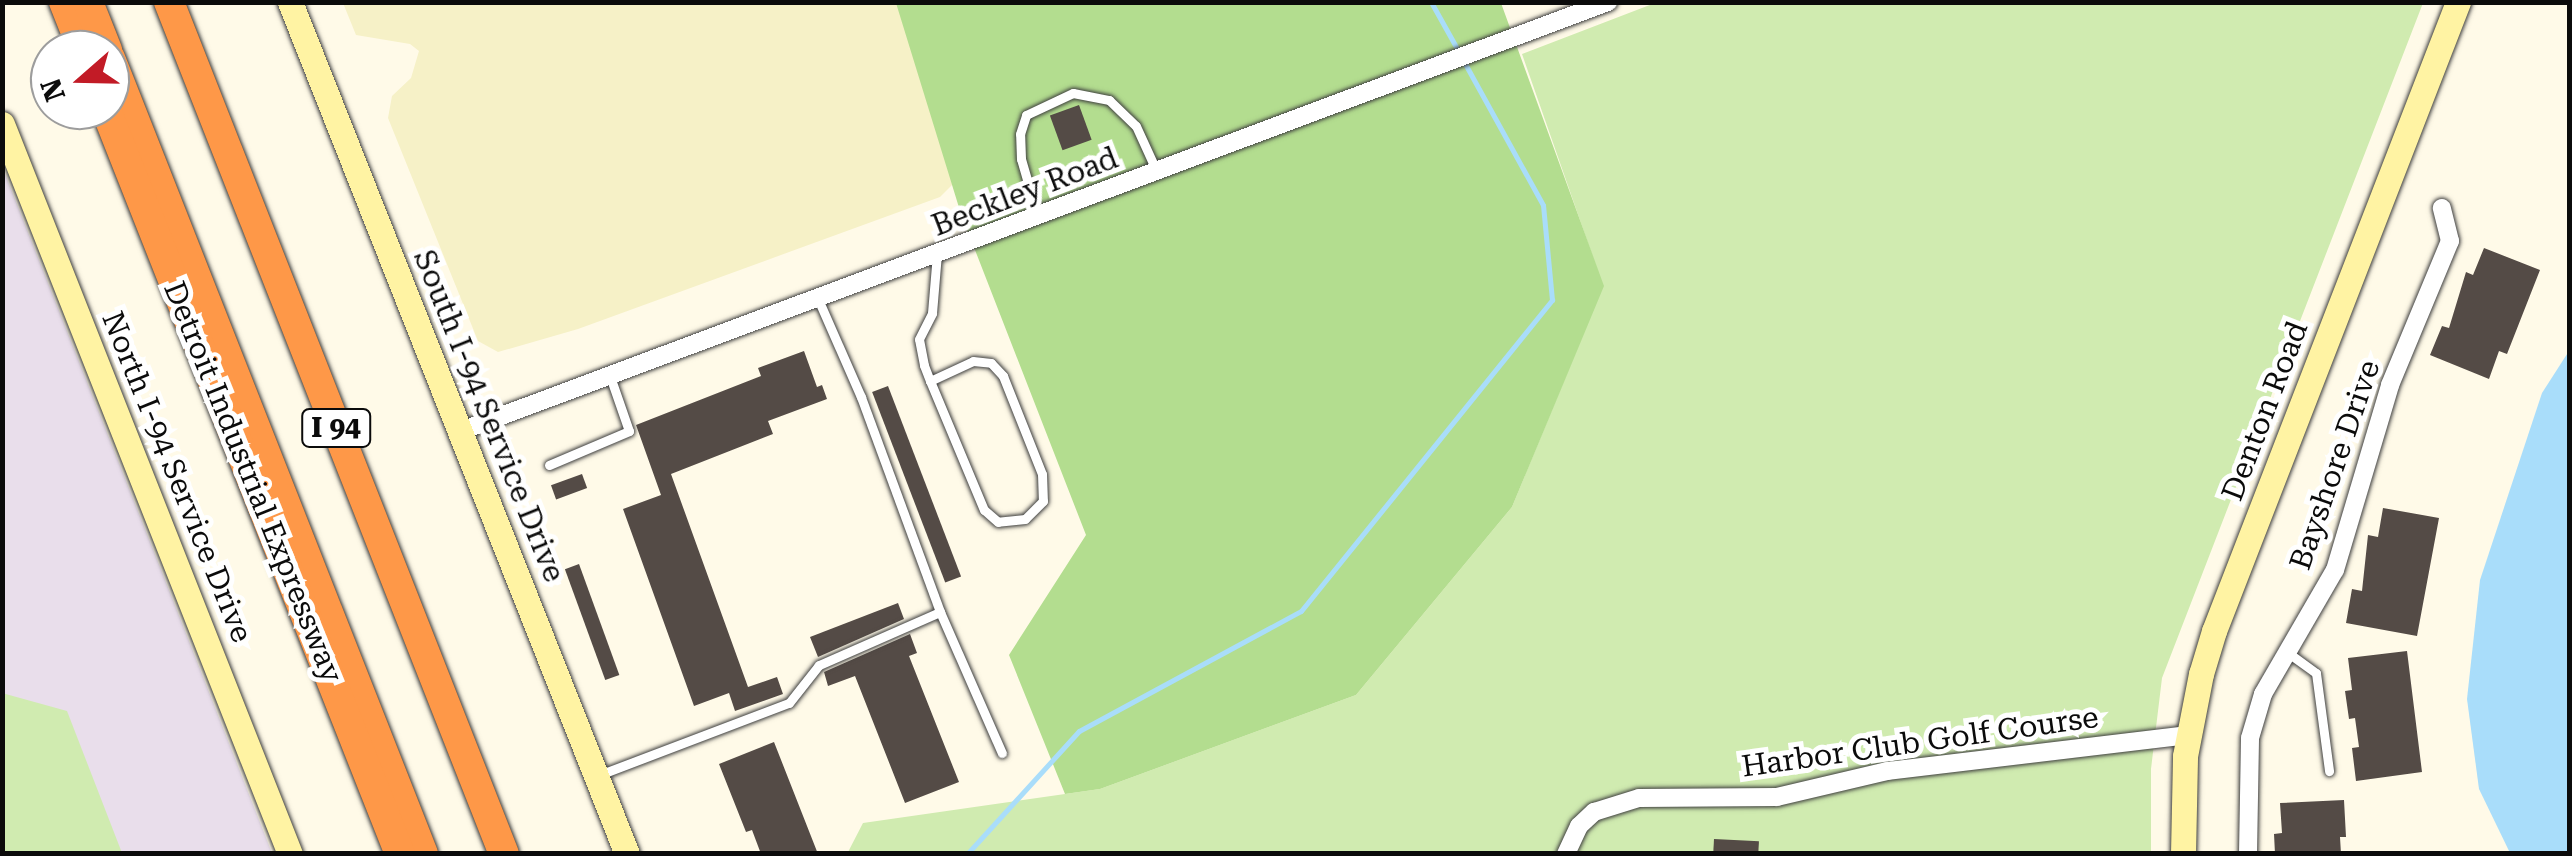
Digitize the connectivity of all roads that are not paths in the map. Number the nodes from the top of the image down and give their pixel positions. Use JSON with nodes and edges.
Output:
{"nodes":[{"id":1,"x":64,"y":2,"type":"edge"},
{"id":2,"x":88,"y":2,"type":"edge"},
{"id":3,"x":169,"y":2,"type":"edge"},
{"id":4,"x":290,"y":2,"type":"edge"},
{"id":5,"x":1608,"y":2,"type":"edge"},
{"id":6,"x":2458,"y":2,"type":"edge"},
{"id":7,"x":75,"y":30,"type":"edge"},
{"id":8,"x":99,"y":30,"type":"edge"},
{"id":9,"x":130,"y":109,"type":"edge"},
{"id":10,"x":2,"y":124,"type":"edge"},
{"id":11,"x":114,"y":130,"type":"edge"},
{"id":12,"x":1157,"y":172,"type":"junction"},
{"id":13,"x":2442,"y":208,"type":"dead end"},
{"id":14,"x":1038,"y":216,"type":"junction"},
{"id":15,"x":937,"y":254,"type":"junction"},
{"id":16,"x":818,"y":299,"type":"junction"},
{"id":17,"x":610,"y":376,"type":"junction"},
{"id":18,"x":930,"y":381,"type":"junction"},
{"id":19,"x":461,"y":431,"type":"junction"},
{"id":20,"x":549,"y":464,"type":"dead end"},
{"id":21,"x":940,"y":612,"type":"junction"},
{"id":22,"x":2287,"y":652,"type":"junction"},
{"id":23,"x":2188,"y":734,"type":"junction"},
{"id":24,"x":1002,"y":753,"type":"dead end"},
{"id":25,"x":2330,"y":770,"type":"dead end"},
{"id":26,"x":596,"y":776,"type":"junction"},
{"id":27,"x":290,"y":854,"type":"edge"},
{"id":28,"x":400,"y":854,"type":"edge"},
{"id":29,"x":423,"y":854,"type":"edge"},
{"id":30,"x":504,"y":854,"type":"edge"},
{"id":31,"x":627,"y":854,"type":"edge"},
{"id":32,"x":1566,"y":854,"type":"edge"},
{"id":33,"x":2182,"y":854,"type":"edge"},
{"id":34,"x":2248,"y":854,"type":"edge"}],
"edges":[{"from":1,"to":7,"type":"highway"},
{"from":2,"to":8,"type":"highway"},
{"from":3,"to":30,"type":"highway","number":"I 94"},
{"from":4,"to":19,"type":"street","name":"South I-94 Service Drive"},
{"from":5,"to":12,"type":"street","name":"Beckley Road"},
{"from":6,"to":23,"type":"street","name":"Denton Road"},
{"from":9,"to":29,"type":"highway","number":"I 94"},
{"from":10,"to":27,"type":"street","name":"North I-94 Service Drive"},
{"from":11,"to":28,"type":"highway","name":"Detroit Industrial Expressway"},
{"from":12,"to":14,"type":"street","name":"Beckley Road"},
{"from":12,"to":14,"type":"lane"},
{"from":13,"to":22,"type":"street","name":"Bayshore Drive"},
{"from":14,"to":15,"type":"street","name":"Beckley Road"},
{"from":15,"to":16,"type":"street","name":"Beckley Road"},
{"from":15,"to":18,"type":"lane"},
{"from":16,"to":17,"type":"street","name":"Beckley Road"},
{"from":16,"to":21,"type":"lane"},
{"from":17,"to":19,"type":"street","name":"Beckley Road"},
{"from":17,"to":20,"type":"lane"},
{"from":18,"to":18,"type":"lane"},
{"from":19,"to":26,"type":"street","name":"South I-94 Service Drive"},
{"from":21,"to":24,"type":"lane"},
{"from":21,"to":26,"type":"lane"},
{"from":22,"to":25,"type":"lane"},
{"from":22,"to":34,"type":"street","name":"Bayshore Drive"},
{"from":23,"to":32,"type":"street","name":"Harbor Club Golf Course"},
{"from":23,"to":33,"type":"street","name":"Denton Road"},
{"from":26,"to":31,"type":"street","name":"South I-94 Service Drive"}]}
